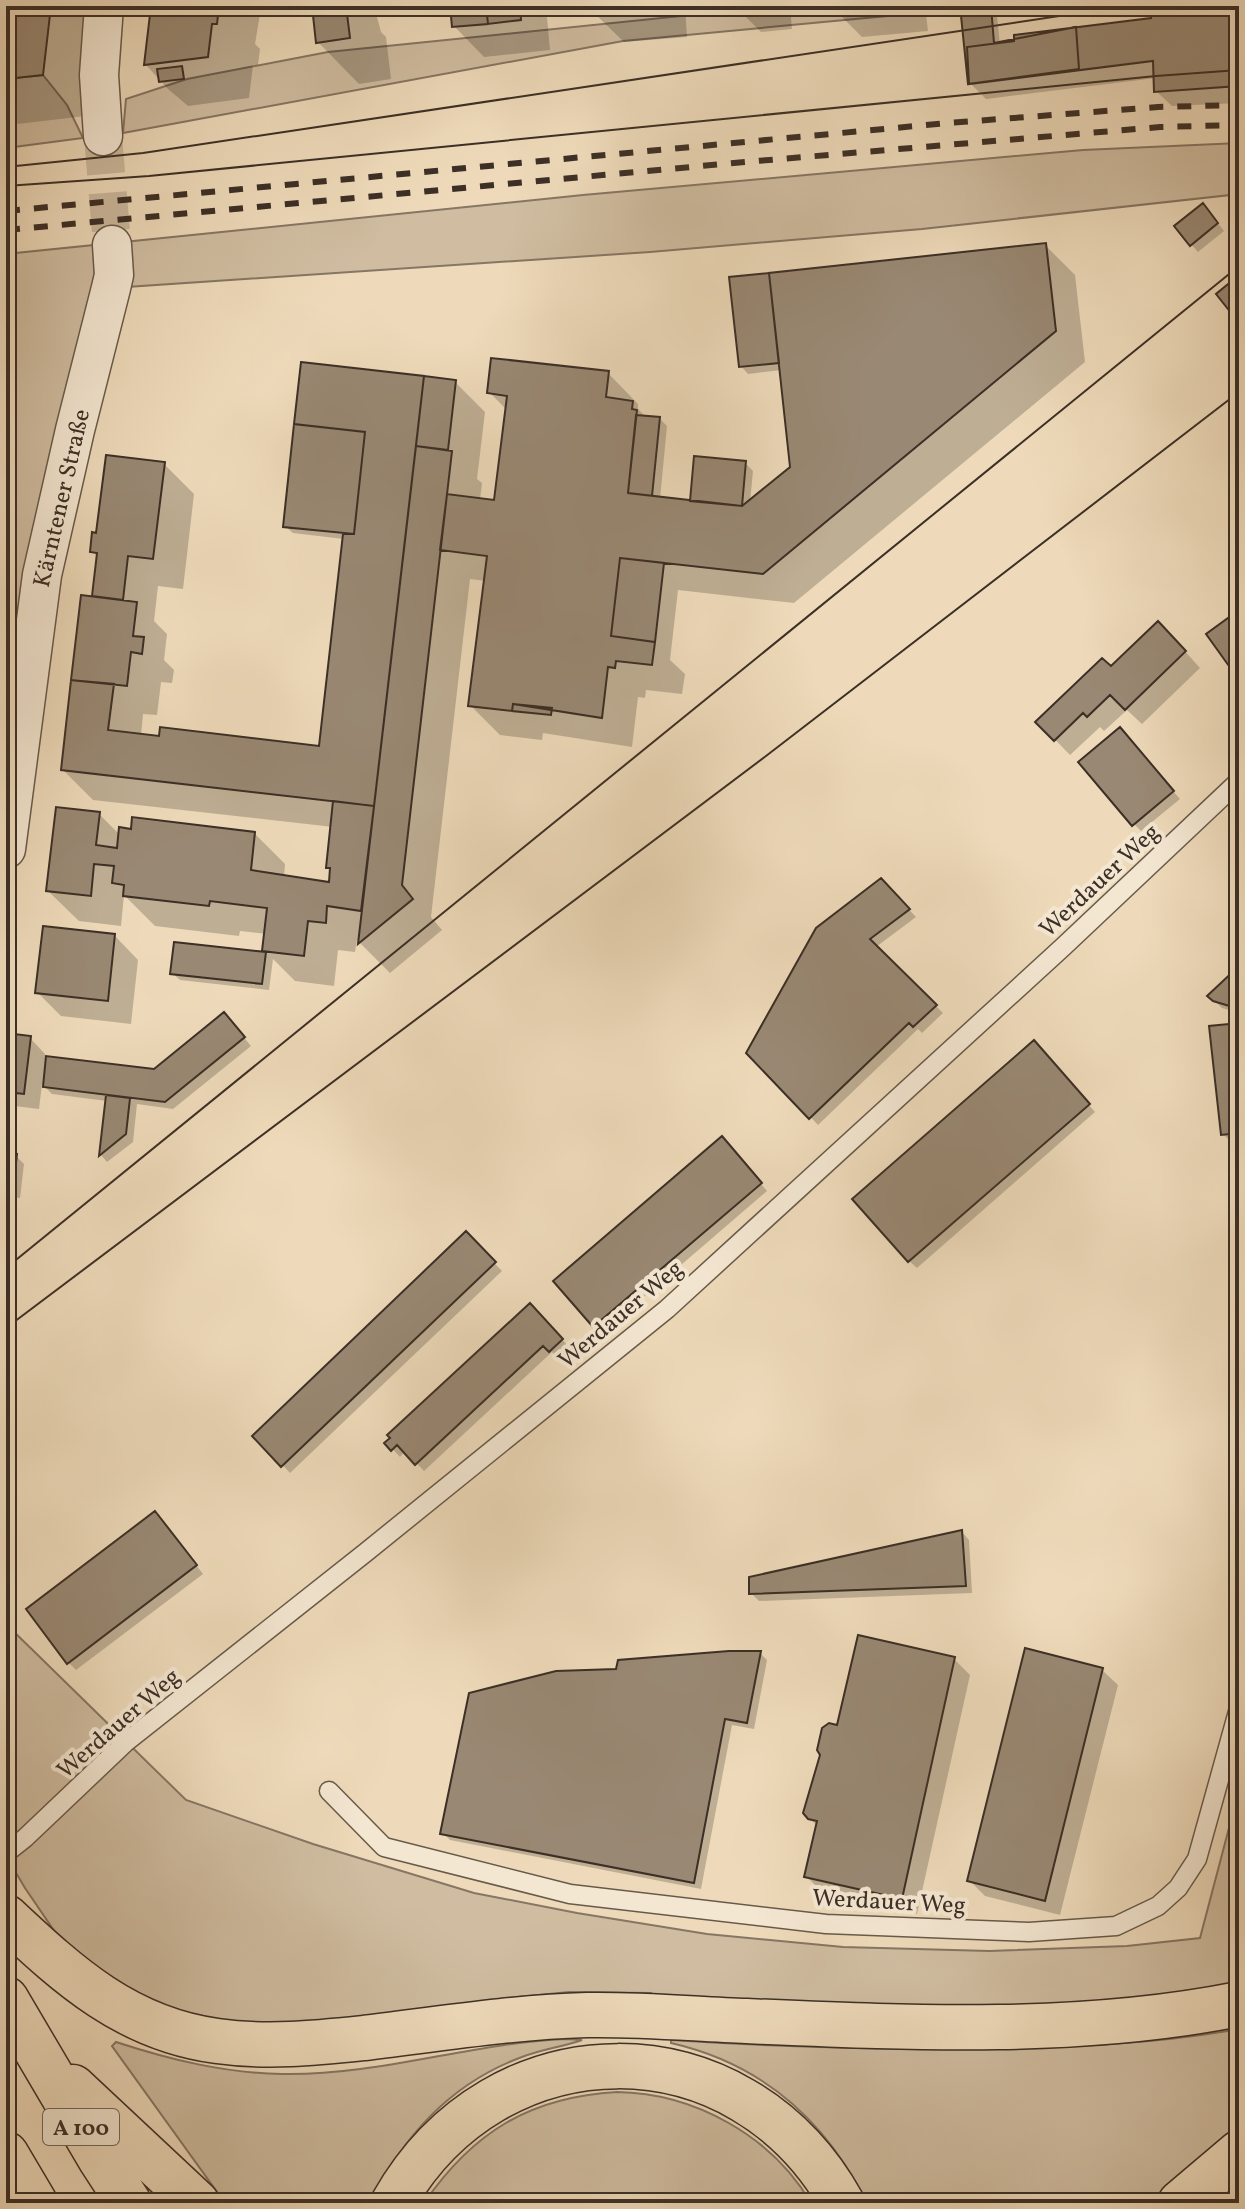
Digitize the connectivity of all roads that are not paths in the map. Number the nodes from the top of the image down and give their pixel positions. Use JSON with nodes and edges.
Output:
{"nodes":[{"id":1,"x":104,"y":6,"type":"edge"},
{"id":2,"x":103,"y":136,"type":"tunnel mouth"},
{"id":3,"x":112,"y":245,"type":"tunnel mouth"},
{"id":4,"x":1239,"y":781,"type":"edge"},
{"id":5,"x":6,"y":849,"type":"edge"},
{"id":6,"x":1239,"y":1708,"type":"edge"},
{"id":7,"x":329,"y":1791,"type":"dead end"},
{"id":8,"x":6,"y":1853,"type":"edge"},
{"id":9,"x":6,"y":1917,"type":"edge"},
{"id":10,"x":6,"y":1999,"type":"edge"},
{"id":11,"x":1239,"y":2004,"type":"edge"},
{"id":12,"x":35,"y":2051,"type":"junction"},
{"id":13,"x":1239,"y":2153,"type":"edge"},
{"id":14,"x":6,"y":2154,"type":"edge"},
{"id":15,"x":35,"y":2203,"type":"edge"},
{"id":16,"x":129,"y":2203,"type":"edge"},
{"id":17,"x":197,"y":2203,"type":"edge"},
{"id":18,"x":393,"y":2203,"type":"edge"},
{"id":19,"x":842,"y":2203,"type":"edge"},
{"id":20,"x":1180,"y":2203,"type":"edge"}],
"edges":[{"from":1,"to":2,"type":"street"},
{"from":3,"to":5,"type":"street","name":"Kärntener Straße"},
{"from":4,"to":8,"type":"lane","name":"Werdauer Weg"},
{"from":6,"to":7,"type":"lane","name":"Werdauer Weg"},
{"from":9,"to":11,"type":"highway"},
{"from":10,"to":12,"type":"highway","number":"A 100"},
{"from":12,"to":16,"type":"highway","number":"A 100"},
{"from":12,"to":17,"type":"highway"},
{"from":13,"to":20,"type":"highway"},
{"from":14,"to":15,"type":"highway"},
{"from":18,"to":19,"type":"highway"}]}
